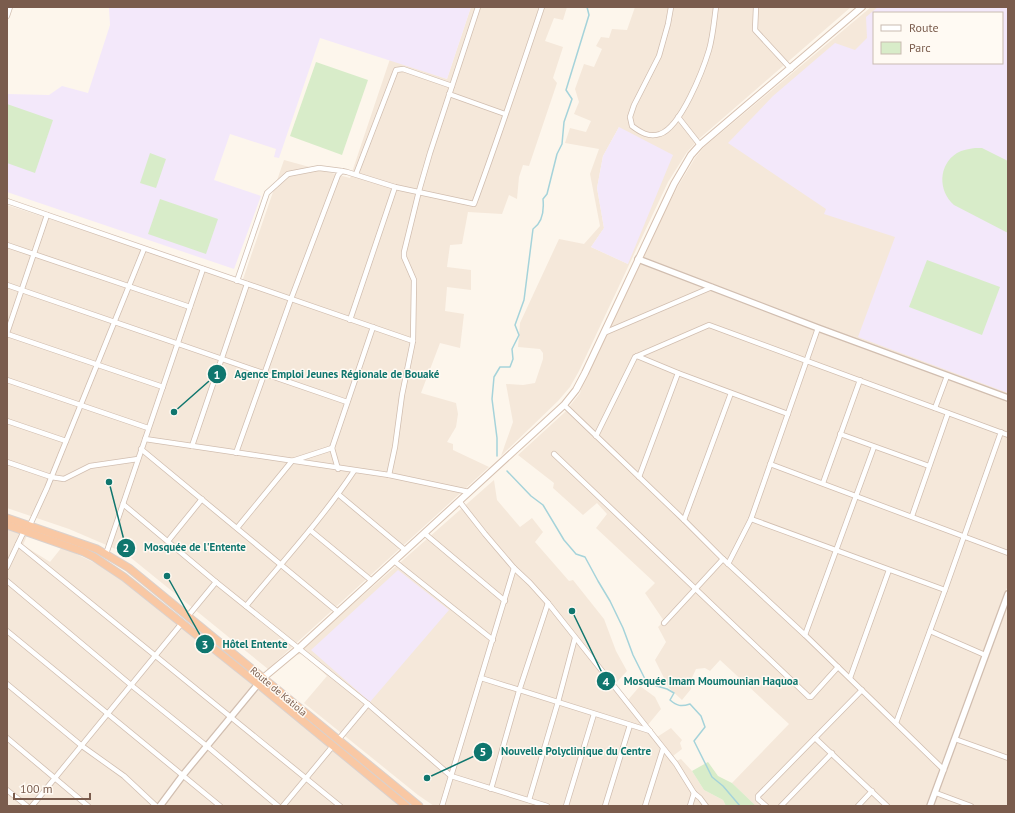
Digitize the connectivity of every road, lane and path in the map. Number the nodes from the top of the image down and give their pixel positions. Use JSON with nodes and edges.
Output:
{"nodes":[{"id":1,"x":10,"y":7,"type":"edge"},
{"id":2,"x":478,"y":7,"type":"edge"},
{"id":3,"x":542,"y":7,"type":"edge"},
{"id":4,"x":671,"y":7,"type":"edge"},
{"id":5,"x":716,"y":7,"type":"edge"},
{"id":6,"x":756,"y":7,"type":"edge"},
{"id":7,"x":862,"y":7,"type":"edge"},
{"id":8,"x":7,"y":16,"type":"edge"},
{"id":9,"x":791,"y":69,"type":"junction"},
{"id":10,"x":452,"y":86,"type":"junction"},
{"id":11,"x":449,"y":94,"type":"junction"},
{"id":12,"x":505,"y":114,"type":"junction"},
{"id":13,"x":678,"y":117,"type":"junction"},
{"id":14,"x":700,"y":145,"type":"junction"},
{"id":15,"x":342,"y":171,"type":"junction"},
{"id":16,"x":356,"y":174,"type":"junction"},
{"id":17,"x":395,"y":187,"type":"junction"},
{"id":18,"x":419,"y":191,"type":"junction"},
{"id":19,"x":7,"y":202,"type":"edge"},
{"id":20,"x":47,"y":215,"type":"junction"},
{"id":21,"x":7,"y":245,"type":"edge"},
{"id":22,"x":144,"y":249,"type":"junction"},
{"id":23,"x":34,"y":254,"type":"junction"},
{"id":24,"x":638,"y":259,"type":"junction"},
{"id":25,"x":203,"y":269,"type":"junction"},
{"id":26,"x":237,"y":281,"type":"junction"},
{"id":27,"x":247,"y":284,"type":"junction"},
{"id":28,"x":7,"y":285,"type":"edge"},
{"id":29,"x":129,"y":286,"type":"junction"},
{"id":30,"x":712,"y":287,"type":"junction"},
{"id":31,"x":22,"y":290,"type":"junction"},
{"id":32,"x":291,"y":299,"type":"junction"},
{"id":33,"x":190,"y":307,"type":"junction"},
{"id":34,"x":350,"y":320,"type":"junction"},
{"id":35,"x":114,"y":322,"type":"junction"},
{"id":36,"x":373,"y":327,"type":"junction"},
{"id":37,"x":818,"y":328,"type":"junction"},
{"id":38,"x":604,"y":333,"type":"junction"},
{"id":39,"x":7,"y":334,"type":"edge"},
{"id":40,"x":412,"y":341,"type":"junction"},
{"id":41,"x":177,"y":344,"type":"junction"},
{"id":42,"x":637,"y":356,"type":"junction"},
{"id":43,"x":222,"y":359,"type":"junction"},
{"id":44,"x":806,"y":360,"type":"junction"},
{"id":45,"x":96,"y":364,"type":"junction"},
{"id":46,"x":678,"y":373,"type":"junction"},
{"id":47,"x":264,"y":374,"type":"junction"},
{"id":48,"x":947,"y":376,"type":"junction"},
{"id":49,"x":7,"y":380,"type":"edge"},
{"id":50,"x":860,"y":380,"type":"junction"},
{"id":51,"x":163,"y":387,"type":"junction"},
{"id":52,"x":731,"y":393,"type":"junction"},
{"id":53,"x":1008,"y":398,"type":"edge"},
{"id":54,"x":347,"y":402,"type":"junction"},
{"id":55,"x":80,"y":405,"type":"junction"},
{"id":56,"x":564,"y":405,"type":"junction"},
{"id":57,"x":935,"y":408,"type":"junction"},
{"id":58,"x":948,"y":413,"type":"junction"},
{"id":59,"x":788,"y":414,"type":"junction"},
{"id":60,"x":7,"y":421,"type":"edge"},
{"id":61,"x":148,"y":428,"type":"junction"},
{"id":62,"x":1001,"y":432,"type":"junction"},
{"id":63,"x":840,"y":434,"type":"junction"},
{"id":64,"x":1008,"y":435,"type":"edge"},
{"id":65,"x":596,"y":436,"type":"junction"},
{"id":66,"x":145,"y":439,"type":"junction"},
{"id":67,"x":66,"y":441,"type":"junction"},
{"id":68,"x":192,"y":446,"type":"junction"},
{"id":69,"x":874,"y":447,"type":"junction"},
{"id":70,"x":332,"y":448,"type":"junction"},
{"id":71,"x":141,"y":449,"type":"junction"},
{"id":72,"x":236,"y":453,"type":"junction"},
{"id":73,"x":554,"y":454,"type":"dead end"},
{"id":74,"x":138,"y":459,"type":"junction"},
{"id":75,"x":7,"y":462,"type":"edge"},
{"id":76,"x":292,"y":462,"type":"junction"},
{"id":77,"x":770,"y":464,"type":"junction"},
{"id":78,"x":929,"y":466,"type":"junction"},
{"id":79,"x":338,"y":468,"type":"junction"},
{"id":80,"x":354,"y":471,"type":"junction"},
{"id":81,"x":389,"y":475,"type":"junction"},
{"id":82,"x":51,"y":477,"type":"junction"},
{"id":83,"x":639,"y":477,"type":"junction"},
{"id":84,"x":823,"y":483,"type":"junction"},
{"id":85,"x":469,"y":492,"type":"junction"},
{"id":86,"x":338,"y":494,"type":"junction"},
{"id":87,"x":856,"y":496,"type":"junction"},
{"id":88,"x":202,"y":499,"type":"junction"},
{"id":89,"x":459,"y":501,"type":"junction"},
{"id":90,"x":123,"y":504,"type":"junction"},
{"id":91,"x":912,"y":516,"type":"junction"},
{"id":92,"x":7,"y":518,"type":"edge"},
{"id":93,"x":751,"y":519,"type":"junction"},
{"id":94,"x":684,"y":520,"type":"junction"},
{"id":95,"x":7,"y":525,"type":"edge"},
{"id":96,"x":30,"y":525,"type":"junction"},
{"id":97,"x":237,"y":528,"type":"junction"},
{"id":98,"x":310,"y":530,"type":"junction"},
{"id":99,"x":24,"y":531,"type":"junction"},
{"id":100,"x":424,"y":533,"type":"junction"},
{"id":101,"x":964,"y":536,"type":"junction"},
{"id":102,"x":168,"y":541,"type":"junction"},
{"id":103,"x":18,"y":544,"type":"junction"},
{"id":104,"x":405,"y":550,"type":"junction"},
{"id":105,"x":836,"y":550,"type":"junction"},
{"id":106,"x":1008,"y":553,"type":"edge"},
{"id":107,"x":106,"y":554,"type":"junction"},
{"id":108,"x":723,"y":559,"type":"junction"},
{"id":109,"x":394,"y":561,"type":"junction"},
{"id":110,"x":281,"y":564,"type":"junction"},
{"id":111,"x":728,"y":564,"type":"junction"},
{"id":112,"x":7,"y":567,"type":"edge"},
{"id":113,"x":514,"y":568,"type":"junction"},
{"id":114,"x":889,"y":570,"type":"junction"},
{"id":115,"x":7,"y":581,"type":"edge"},
{"id":116,"x":372,"y":581,"type":"junction"},
{"id":117,"x":216,"y":582,"type":"junction"},
{"id":118,"x":696,"y":590,"type":"junction"},
{"id":119,"x":945,"y":590,"type":"junction"},
{"id":120,"x":1008,"y":594,"type":"edge"},
{"id":121,"x":505,"y":601,"type":"junction"},
{"id":122,"x":548,"y":603,"type":"junction"},
{"id":123,"x":246,"y":606,"type":"junction"},
{"id":124,"x":338,"y":612,"type":"junction"},
{"id":125,"x":188,"y":616,"type":"junction"},
{"id":126,"x":182,"y":623,"type":"junction"},
{"id":127,"x":664,"y":623,"type":"dead end"},
{"id":128,"x":7,"y":631,"type":"edge"},
{"id":129,"x":930,"y":631,"type":"junction"},
{"id":130,"x":805,"y":636,"type":"junction"},
{"id":131,"x":575,"y":638,"type":"junction"},
{"id":132,"x":493,"y":640,"type":"junction"},
{"id":133,"x":299,"y":648,"type":"junction"},
{"id":134,"x":985,"y":655,"type":"junction"},
{"id":135,"x":156,"y":656,"type":"junction"},
{"id":136,"x":838,"y":667,"type":"junction"},
{"id":137,"x":263,"y":678,"type":"junction"},
{"id":138,"x":481,"y":678,"type":"junction"},
{"id":139,"x":850,"y":678,"type":"junction"},
{"id":140,"x":7,"y":684,"type":"edge"},
{"id":141,"x":258,"y":684,"type":"junction"},
{"id":142,"x":130,"y":685,"type":"junction"},
{"id":143,"x":862,"y":690,"type":"junction"},
{"id":144,"x":519,"y":691,"type":"junction"},
{"id":145,"x":558,"y":702,"type":"junction"},
{"id":146,"x":368,"y":704,"type":"junction"},
{"id":147,"x":108,"y":714,"type":"junction"},
{"id":148,"x":594,"y":714,"type":"junction"},
{"id":149,"x":231,"y":716,"type":"junction"},
{"id":150,"x":896,"y":723,"type":"junction"},
{"id":151,"x":630,"y":725,"type":"junction"},
{"id":152,"x":650,"y":731,"type":"junction"},
{"id":153,"x":7,"y":738,"type":"edge"},
{"id":154,"x":815,"y":738,"type":"junction"},
{"id":155,"x":955,"y":739,"type":"junction"},
{"id":156,"x":338,"y":740,"type":"junction"},
{"id":157,"x":82,"y":746,"type":"junction"},
{"id":158,"x":208,"y":747,"type":"junction"},
{"id":159,"x":332,"y":747,"type":"junction"},
{"id":160,"x":663,"y":748,"type":"junction"},
{"id":161,"x":832,"y":753,"type":"junction"},
{"id":162,"x":1008,"y":758,"type":"edge"},
{"id":163,"x":944,"y":770,"type":"junction"},
{"id":164,"x":183,"y":775,"type":"junction"},
{"id":165,"x":452,"y":776,"type":"junction"},
{"id":166,"x":306,"y":778,"type":"junction"},
{"id":167,"x":55,"y":779,"type":"junction"},
{"id":168,"x":491,"y":789,"type":"junction"},
{"id":169,"x":7,"y":790,"type":"edge"},
{"id":170,"x":872,"y":791,"type":"junction"},
{"id":171,"x":694,"y":793,"type":"junction"},
{"id":172,"x":936,"y":793,"type":"junction"},
{"id":173,"x":529,"y":800,"type":"junction"},
{"id":174,"x":27,"y":806,"type":"edge"},
{"id":175,"x":32,"y":806,"type":"edge"},
{"id":176,"x":88,"y":806,"type":"edge"},
{"id":177,"x":156,"y":806,"type":"edge"},
{"id":178,"x":160,"y":806,"type":"edge"},
{"id":179,"x":220,"y":806,"type":"edge"},
{"id":180,"x":278,"y":806,"type":"edge"},
{"id":181,"x":283,"y":806,"type":"edge"},
{"id":182,"x":340,"y":806,"type":"edge"},
{"id":183,"x":406,"y":806,"type":"edge"},
{"id":184,"x":420,"y":806,"type":"edge"},
{"id":185,"x":442,"y":806,"type":"edge"},
{"id":186,"x":547,"y":806,"type":"edge"},
{"id":187,"x":566,"y":806,"type":"edge"},
{"id":188,"x":605,"y":806,"type":"edge"},
{"id":189,"x":644,"y":806,"type":"edge"},
{"id":190,"x":690,"y":806,"type":"edge"},
{"id":191,"x":706,"y":806,"type":"edge"},
{"id":192,"x":766,"y":806,"type":"edge"},
{"id":193,"x":781,"y":806,"type":"edge"},
{"id":194,"x":858,"y":806,"type":"edge"},
{"id":195,"x":887,"y":806,"type":"edge"},
{"id":196,"x":930,"y":806,"type":"edge"},
{"id":197,"x":971,"y":806,"type":"edge"}],
"edges":[{"from":1,"to":8,"type":"street"},
{"from":2,"to":10,"type":"street"},
{"from":3,"to":12,"type":"street"},
{"from":4,"to":13,"type":"street"},
{"from":5,"to":13,"type":"street"},
{"from":6,"to":9,"type":"street"},
{"from":7,"to":9,"type":"main road"},
{"from":9,"to":14,"type":"main road"},
{"from":10,"to":11,"type":"street"},
{"from":10,"to":16,"type":"street"},
{"from":11,"to":12,"type":"street"},
{"from":11,"to":18,"type":"street"},
{"from":12,"to":18,"type":"street"},
{"from":13,"to":14,"type":"street"},
{"from":14,"to":24,"type":"main road"},
{"from":15,"to":16,"type":"street"},
{"from":15,"to":26,"type":"street"},
{"from":15,"to":32,"type":"street"},
{"from":16,"to":17,"type":"street"},
{"from":17,"to":18,"type":"street"},
{"from":17,"to":34,"type":"street"},
{"from":18,"to":40,"type":"street"},
{"from":19,"to":20,"type":"street"},
{"from":20,"to":22,"type":"street"},
{"from":20,"to":23,"type":"street"},
{"from":21,"to":23,"type":"street"},
{"from":22,"to":25,"type":"street"},
{"from":22,"to":29,"type":"street"},
{"from":23,"to":29,"type":"street"},
{"from":23,"to":31,"type":"street"},
{"from":24,"to":30,"type":"street"},
{"from":24,"to":38,"type":"main road"},
{"from":25,"to":26,"type":"street"},
{"from":25,"to":33,"type":"street"},
{"from":26,"to":27,"type":"street"},
{"from":27,"to":32,"type":"street"},
{"from":27,"to":43,"type":"street"},
{"from":28,"to":31,"type":"street"},
{"from":29,"to":33,"type":"street"},
{"from":29,"to":35,"type":"street"},
{"from":30,"to":37,"type":"street"},
{"from":30,"to":38,"type":"street"},
{"from":31,"to":35,"type":"street"},
{"from":31,"to":39,"type":"street"},
{"from":32,"to":34,"type":"street"},
{"from":32,"to":47,"type":"street"},
{"from":33,"to":41,"type":"street"},
{"from":34,"to":36,"type":"street"},
{"from":35,"to":41,"type":"street"},
{"from":35,"to":45,"type":"street"},
{"from":36,"to":40,"type":"street"},
{"from":36,"to":54,"type":"street"},
{"from":37,"to":44,"type":"street"},
{"from":37,"to":48,"type":"street"},
{"from":38,"to":56,"type":"main road"},
{"from":39,"to":45,"type":"street"},
{"from":40,"to":81,"type":"street"},
{"from":41,"to":43,"type":"street"},
{"from":41,"to":51,"type":"street"},
{"from":42,"to":44,"type":"street"},
{"from":42,"to":46,"type":"street"},
{"from":42,"to":65,"type":"street"},
{"from":43,"to":47,"type":"street"},
{"from":43,"to":68,"type":"street"},
{"from":44,"to":50,"type":"street"},
{"from":44,"to":59,"type":"street"},
{"from":45,"to":51,"type":"street"},
{"from":45,"to":55,"type":"street"},
{"from":46,"to":52,"type":"street"},
{"from":46,"to":83,"type":"street"},
{"from":47,"to":54,"type":"street"},
{"from":47,"to":72,"type":"street"},
{"from":48,"to":53,"type":"street"},
{"from":48,"to":57,"type":"street"},
{"from":49,"to":55,"type":"street"},
{"from":50,"to":57,"type":"street"},
{"from":50,"to":63,"type":"street"},
{"from":51,"to":61,"type":"street"},
{"from":52,"to":59,"type":"street"},
{"from":52,"to":94,"type":"street"},
{"from":54,"to":70,"type":"street"},
{"from":55,"to":61,"type":"street"},
{"from":55,"to":67,"type":"street"},
{"from":56,"to":65,"type":"street"},
{"from":56,"to":85,"type":"main road"},
{"from":57,"to":58,"type":"street"},
{"from":58,"to":62,"type":"street"},
{"from":58,"to":78,"type":"street"},
{"from":59,"to":77,"type":"street"},
{"from":60,"to":67,"type":"street"},
{"from":61,"to":66,"type":"street"},
{"from":62,"to":64,"type":"street"},
{"from":62,"to":101,"type":"street"},
{"from":63,"to":69,"type":"street"},
{"from":63,"to":84,"type":"street"},
{"from":65,"to":83,"type":"street"},
{"from":66,"to":68,"type":"street"},
{"from":66,"to":71,"type":"street"},
{"from":67,"to":82,"type":"street"},
{"from":68,"to":72,"type":"street"},
{"from":69,"to":78,"type":"street"},
{"from":69,"to":87,"type":"street"},
{"from":70,"to":76,"type":"street"},
{"from":70,"to":79,"type":"street"},
{"from":71,"to":74,"type":"street"},
{"from":71,"to":88,"type":"street"},
{"from":72,"to":76,"type":"street"},
{"from":73,"to":118,"type":"street"},
{"from":74,"to":82,"type":"street"},
{"from":74,"to":90,"type":"street"},
{"from":75,"to":82,"type":"street"},
{"from":76,"to":79,"type":"street"},
{"from":76,"to":97,"type":"street"},
{"from":77,"to":84,"type":"street"},
{"from":77,"to":93,"type":"street"},
{"from":78,"to":91,"type":"street"},
{"from":79,"to":80,"type":"street"},
{"from":80,"to":81,"type":"street"},
{"from":80,"to":86,"type":"street"},
{"from":81,"to":85,"type":"street"},
{"from":82,"to":96,"type":"street"},
{"from":83,"to":94,"type":"street"},
{"from":84,"to":87,"type":"street"},
{"from":85,"to":89,"type":"main road"},
{"from":86,"to":98,"type":"street"},
{"from":86,"to":104,"type":"street"},
{"from":87,"to":91,"type":"street"},
{"from":87,"to":105,"type":"street"},
{"from":88,"to":97,"type":"street"},
{"from":88,"to":102,"type":"street"},
{"from":89,"to":100,"type":"main road"},
{"from":89,"to":113,"type":"street"},
{"from":90,"to":102,"type":"street"},
{"from":90,"to":107,"type":"street"},
{"from":91,"to":101,"type":"street"},
{"from":92,"to":96,"type":"highway","name":"Route de Katiola"},
{"from":93,"to":105,"type":"street"},
{"from":93,"to":111,"type":"street"},
{"from":94,"to":108,"type":"street"},
{"from":95,"to":99,"type":"highway","name":"Route de Katiola"},
{"from":96,"to":107,"type":"highway","name":"Route de Katiola"},
{"from":97,"to":110,"type":"street"},
{"from":98,"to":110,"type":"street"},
{"from":98,"to":116,"type":"street"},
{"from":99,"to":103,"type":"street"},
{"from":99,"to":126,"type":"highway","name":"Route de Katiola"},
{"from":100,"to":104,"type":"main road"},
{"from":100,"to":121,"type":"street"},
{"from":101,"to":106,"type":"street"},
{"from":101,"to":119,"type":"street"},
{"from":102,"to":117,"type":"street"},
{"from":103,"to":112,"type":"street"},
{"from":103,"to":135,"type":"street"},
{"from":104,"to":109,"type":"main road"},
{"from":105,"to":114,"type":"street"},
{"from":105,"to":130,"type":"street"},
{"from":107,"to":125,"type":"highway","name":"Route de Katiola"},
{"from":108,"to":111,"type":"street"},
{"from":108,"to":118,"type":"street"},
{"from":109,"to":116,"type":"main road"},
{"from":109,"to":132,"type":"street"},
{"from":110,"to":123,"type":"street"},
{"from":110,"to":124,"type":"street"},
{"from":111,"to":130,"type":"street"},
{"from":113,"to":121,"type":"street"},
{"from":113,"to":122,"type":"street"},
{"from":114,"to":119,"type":"street"},
{"from":114,"to":139,"type":"street"},
{"from":115,"to":142,"type":"street"},
{"from":116,"to":124,"type":"main road"},
{"from":117,"to":123,"type":"street"},
{"from":117,"to":125,"type":"street"},
{"from":118,"to":127,"type":"street"},
{"from":118,"to":136,"type":"street"},
{"from":119,"to":129,"type":"street"},
{"from":120,"to":134,"type":"street"},
{"from":121,"to":132,"type":"street"},
{"from":122,"to":131,"type":"street"},
{"from":122,"to":144,"type":"street"},
{"from":123,"to":133,"type":"street"},
{"from":124,"to":133,"type":"main road"},
{"from":125,"to":137,"type":"highway","name":"Route de Katiola"},
{"from":126,"to":135,"type":"street"},
{"from":126,"to":141,"type":"highway","name":"Route de Katiola"},
{"from":128,"to":147,"type":"street"},
{"from":129,"to":134,"type":"street"},
{"from":129,"to":150,"type":"street"},
{"from":130,"to":136,"type":"street"},
{"from":131,"to":145,"type":"street"},
{"from":131,"to":152,"type":"street"},
{"from":132,"to":138,"type":"street"},
{"from":133,"to":137,"type":"main road"},
{"from":133,"to":146,"type":"street"},
{"from":134,"to":155,"type":"street"},
{"from":135,"to":142,"type":"street"},
{"from":135,"to":149,"type":"street"},
{"from":136,"to":139,"type":"street"},
{"from":137,"to":141,"type":"street"},
{"from":137,"to":156,"type":"highway","name":"Route de Katiola"},
{"from":138,"to":144,"type":"street"},
{"from":138,"to":165,"type":"street"},
{"from":139,"to":143,"type":"street"},
{"from":140,"to":157,"type":"street"},
{"from":141,"to":149,"type":"street"},
{"from":141,"to":159,"type":"highway","name":"Route de Katiola"},
{"from":142,"to":147,"type":"street"},
{"from":142,"to":158,"type":"street"},
{"from":143,"to":150,"type":"street"},
{"from":143,"to":154,"type":"street"},
{"from":144,"to":145,"type":"street"},
{"from":144,"to":168,"type":"street"},
{"from":145,"to":148,"type":"street"},
{"from":145,"to":173,"type":"street"},
{"from":146,"to":156,"type":"street"},
{"from":146,"to":165,"type":"street"},
{"from":147,"to":157,"type":"street"},
{"from":147,"to":164,"type":"street"},
{"from":148,"to":151,"type":"street"},
{"from":148,"to":187,"type":"street"},
{"from":149,"to":158,"type":"street"},
{"from":149,"to":166,"type":"street"},
{"from":150,"to":163,"type":"street"},
{"from":151,"to":152,"type":"street"},
{"from":151,"to":188,"type":"street"},
{"from":152,"to":160,"type":"street"},
{"from":153,"to":167,"type":"street"},
{"from":154,"to":161,"type":"street"},
{"from":154,"to":192,"type":"street"},
{"from":155,"to":162,"type":"street"},
{"from":155,"to":163,"type":"street"},
{"from":156,"to":184,"type":"highway","name":"Route de Katiola"},
{"from":157,"to":167,"type":"street"},
{"from":157,"to":177,"type":"street"},
{"from":158,"to":164,"type":"street"},
{"from":158,"to":180,"type":"street"},
{"from":159,"to":166,"type":"street"},
{"from":159,"to":183,"type":"highway","name":"Route de Katiola"},
{"from":160,"to":171,"type":"street"},
{"from":160,"to":189,"type":"street"},
{"from":161,"to":170,"type":"street"},
{"from":161,"to":193,"type":"street"},
{"from":163,"to":172,"type":"street"},
{"from":164,"to":178,"type":"street"},
{"from":164,"to":179,"type":"street"},
{"from":165,"to":168,"type":"street"},
{"from":165,"to":185,"type":"street"},
{"from":166,"to":181,"type":"street"},
{"from":166,"to":182,"type":"street"},
{"from":167,"to":175,"type":"street"},
{"from":167,"to":176,"type":"street"},
{"from":168,"to":173,"type":"street"},
{"from":169,"to":174,"type":"street"},
{"from":170,"to":194,"type":"street"},
{"from":170,"to":195,"type":"street"},
{"from":171,"to":190,"type":"street"},
{"from":171,"to":191,"type":"street"},
{"from":172,"to":196,"type":"street"},
{"from":172,"to":197,"type":"street"},
{"from":173,"to":186,"type":"street"}]}
